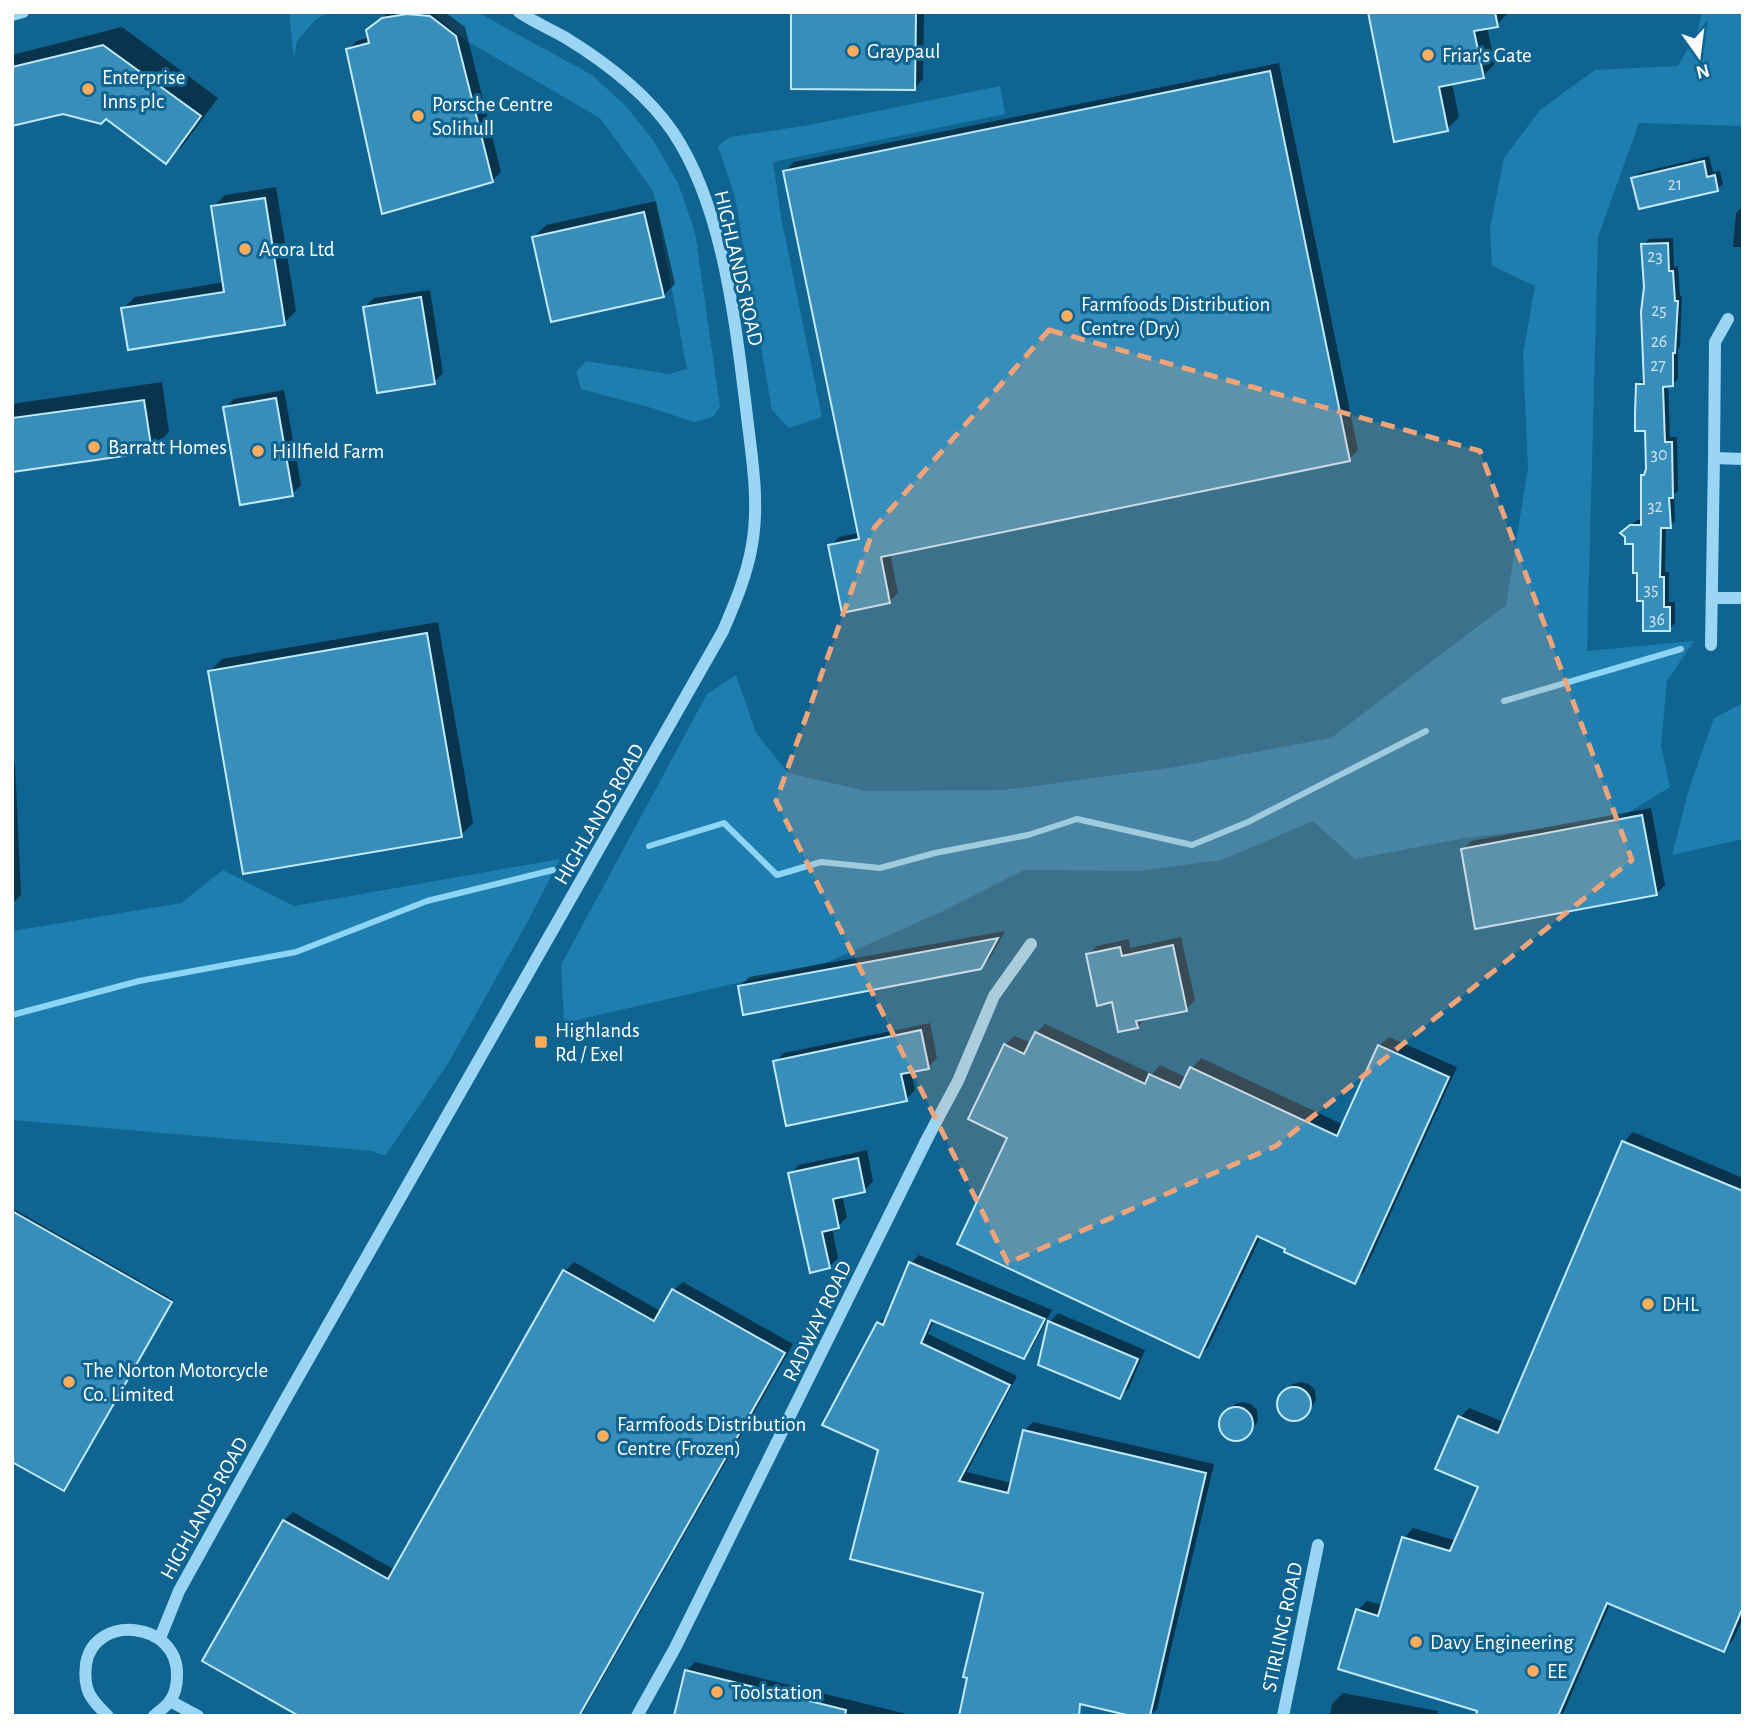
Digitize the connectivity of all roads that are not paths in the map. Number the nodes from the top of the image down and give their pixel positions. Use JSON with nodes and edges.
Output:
{"nodes":[{"id":1,"x":23,"y":12,"type":"edge"},
{"id":2,"x":519,"y":12,"type":"edge"},
{"id":3,"x":12,"y":15,"type":"edge"},
{"id":4,"x":1728,"y":319,"type":"dead end"},
{"id":5,"x":1714,"y":457,"type":"junction"},
{"id":6,"x":1743,"y":459,"type":"edge"},
{"id":7,"x":1712,"y":598,"type":"junction"},
{"id":8,"x":1743,"y":598,"type":"edge"},
{"id":9,"x":1711,"y":645,"type":"dead end"},
{"id":10,"x":1031,"y":944,"type":"dead end"},
{"id":11,"x":1318,"y":1545,"type":"dead end"},
{"id":12,"x":160,"y":1639,"type":"junction"},
{"id":13,"x":170,"y":1701,"type":"junction"},
{"id":14,"x":108,"y":1716,"type":"edge"},
{"id":15,"x":154,"y":1716,"type":"edge"},
{"id":16,"x":198,"y":1716,"type":"edge"},
{"id":17,"x":637,"y":1716,"type":"edge"},
{"id":18,"x":1283,"y":1716,"type":"edge"}],
"edges":[{"from":1,"to":3,"type":"street"},
{"from":2,"to":12,"type":"street","name":"HIGHLANDS ROAD"},
{"from":4,"to":5,"type":"street"},
{"from":5,"to":6,"type":"street"},
{"from":5,"to":7,"type":"street"},
{"from":7,"to":8,"type":"street"},
{"from":7,"to":9,"type":"street"},
{"from":10,"to":17,"type":"street","name":"RADWAY ROAD"},
{"from":11,"to":18,"type":"street","name":"STIRLING ROAD"},
{"from":12,"to":13,"type":"street"},
{"from":12,"to":14,"type":"street"},
{"from":13,"to":15,"type":"street"},
{"from":13,"to":16,"type":"street"}]}
